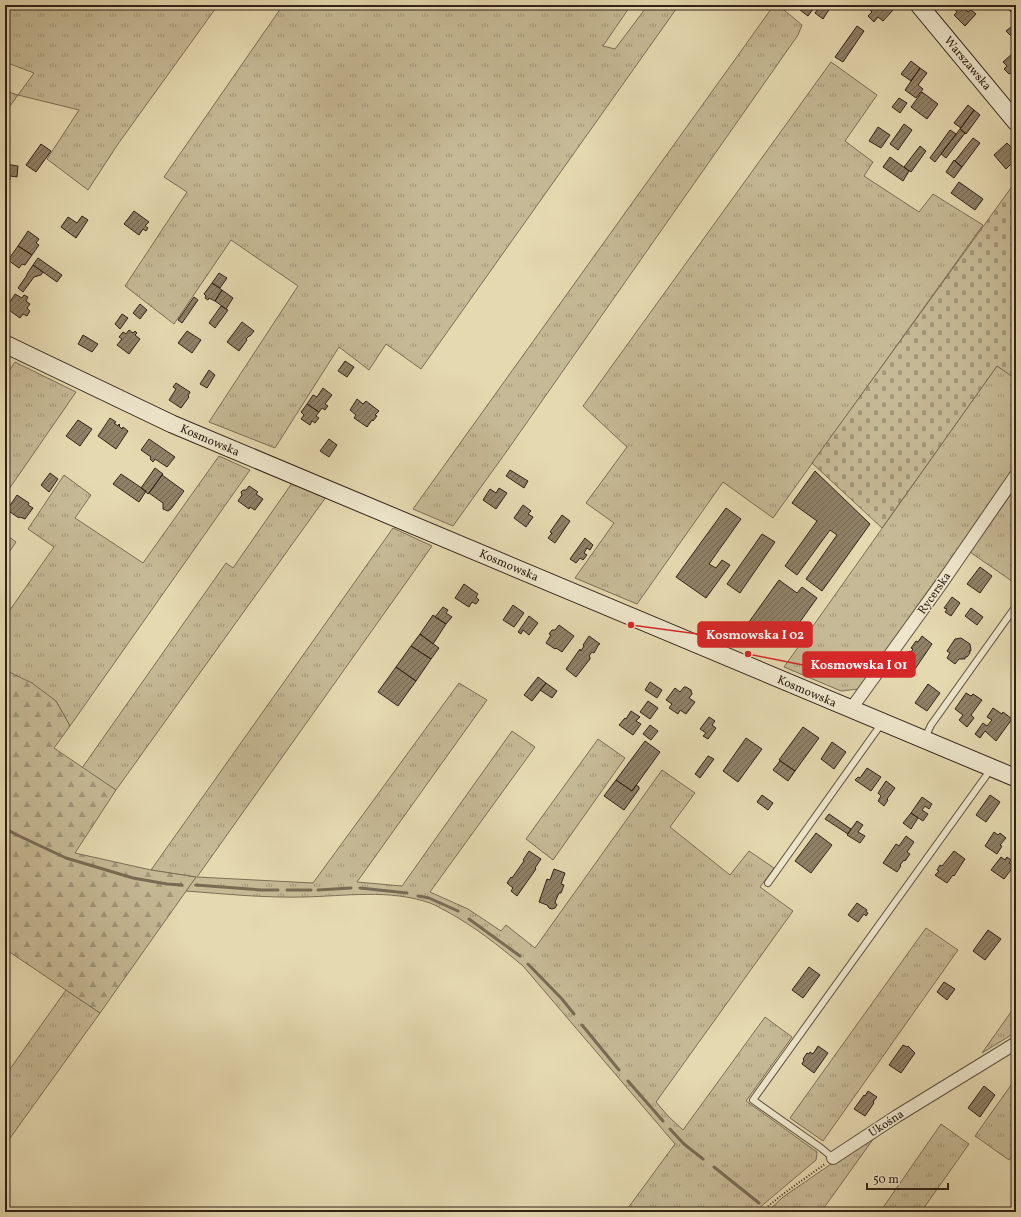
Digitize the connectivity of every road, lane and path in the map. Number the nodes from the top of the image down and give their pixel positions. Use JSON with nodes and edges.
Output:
{"nodes":[{"id":1,"x":919,"y":5,"type":"edge"},
{"id":2,"x":1016,"y":122,"type":"edge"},
{"id":3,"x":5,"y":344,"type":"edge"},
{"id":4,"x":1016,"y":475,"type":"edge"},
{"id":5,"x":1016,"y":606,"type":"edge"},
{"id":6,"x":851,"y":709,"type":"junction"},
{"id":7,"x":883,"y":722,"type":"junction"},
{"id":8,"x":925,"y":740,"type":"junction"},
{"id":9,"x":992,"y":768,"type":"junction"},
{"id":10,"x":1016,"y":778,"type":"edge"},
{"id":11,"x":768,"y":883,"type":"dead end"},
{"id":12,"x":1016,"y":1043,"type":"edge"},
{"id":13,"x":833,"y":1158,"type":"junction"},
{"id":14,"x":761,"y":1212,"type":"edge"}],
"edges":[{"from":1,"to":2,"type":"street","name":"Warszawska"},
{"from":3,"to":6,"type":"street","name":"Kosmowska"},
{"from":4,"to":6,"type":"street","name":"Rycerska"},
{"from":5,"to":8,"type":"lane"},
{"from":6,"to":7,"type":"street","name":"Kosmowska"},
{"from":7,"to":8,"type":"street","name":"Kosmowska"},
{"from":7,"to":11,"type":"lane"},
{"from":8,"to":9,"type":"street","name":"Kosmowska"},
{"from":9,"to":10,"type":"street","name":"Kosmowska"},
{"from":9,"to":13,"type":"lane"},
{"from":12,"to":13,"type":"street","name":"Ukośna"},
{"from":13,"to":14,"type":"path"}]}
